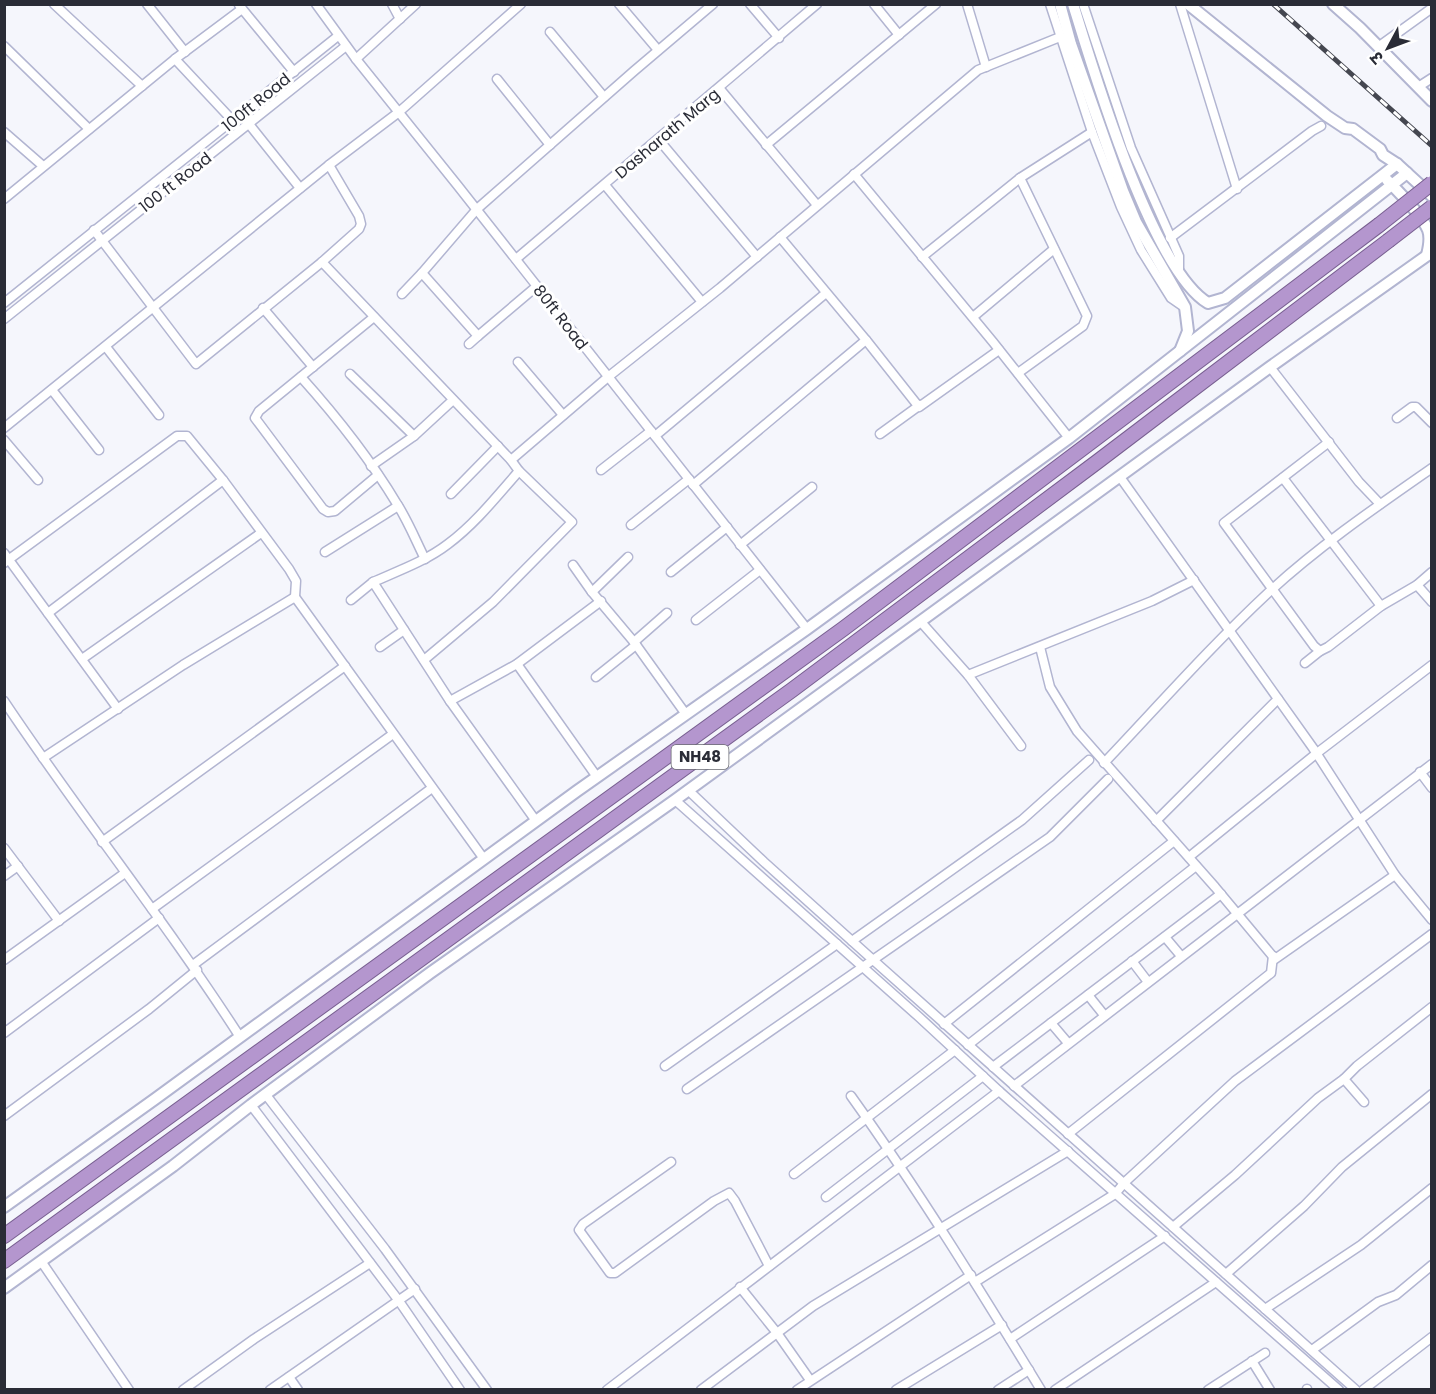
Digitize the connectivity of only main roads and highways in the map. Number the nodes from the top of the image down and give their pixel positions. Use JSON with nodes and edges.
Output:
{"nodes":[{"id":1,"x":1431,"y":183,"type":"edge"},
{"id":2,"x":1431,"y":207,"type":"edge"},
{"id":3,"x":4,"y":1236,"type":"edge"},
{"id":4,"x":4,"y":1261,"type":"edge"}],
"edges":[{"from":1,"to":3,"type":"highway","number":"NH48","bridge":true},
{"from":2,"to":4,"type":"highway","number":"NH48","bridge":true}]}
